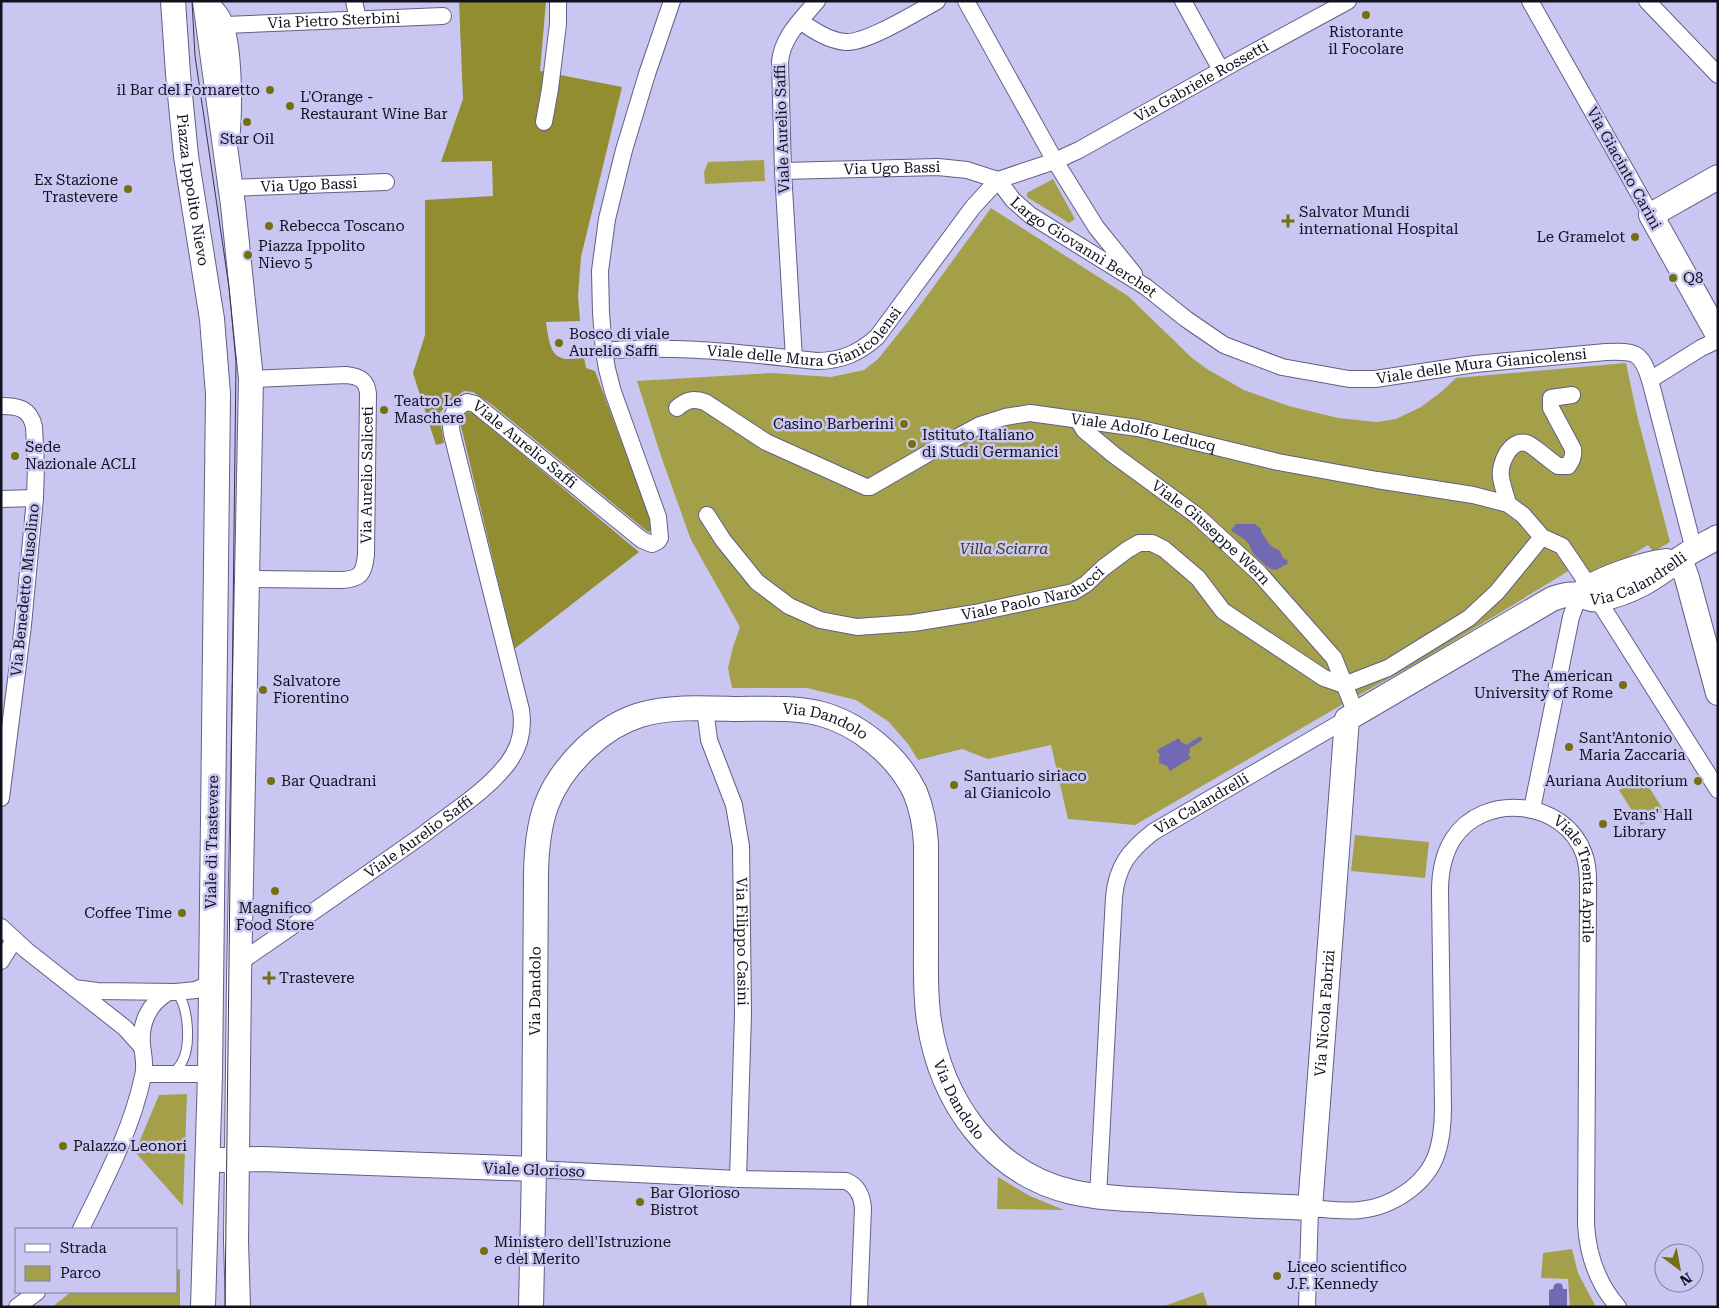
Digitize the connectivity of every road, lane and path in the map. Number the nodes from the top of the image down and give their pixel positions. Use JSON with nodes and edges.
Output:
{"nodes":[{"id":1,"x":173,"y":1,"type":"edge"},
{"id":2,"x":205,"y":1,"type":"edge"},
{"id":3,"x":209,"y":1,"type":"edge"},
{"id":4,"x":354,"y":1,"type":"edge"},
{"id":5,"x":558,"y":1,"type":"edge"},
{"id":6,"x":672,"y":1,"type":"edge"},
{"id":7,"x":818,"y":1,"type":"edge"},
{"id":8,"x":937,"y":1,"type":"edge"},
{"id":9,"x":966,"y":1,"type":"edge"},
{"id":10,"x":1183,"y":1,"type":"edge"},
{"id":11,"x":1348,"y":1,"type":"edge"},
{"id":12,"x":1530,"y":1,"type":"edge"},
{"id":13,"x":1647,"y":1,"type":"edge"},
{"id":14,"x":443,"y":16,"type":"dead end"},
{"id":15,"x":358,"y":19,"type":"junction"},
{"id":16,"x":800,"y":21,"type":"junction"},
{"id":17,"x":225,"y":25,"type":"junction"},
{"id":18,"x":1220,"y":70,"type":"junction"},
{"id":19,"x":1718,"y":75,"type":"edge"},
{"id":20,"x":544,"y":122,"type":"dead end"},
{"id":21,"x":1055,"y":161,"type":"junction"},
{"id":22,"x":783,"y":171,"type":"junction"},
{"id":23,"x":1718,"y":177,"type":"edge"},
{"id":24,"x":230,"y":180,"type":"junction"},
{"id":25,"x":998,"y":180,"type":"junction"},
{"id":26,"x":386,"y":182,"type":"dead end"},
{"id":27,"x":1651,"y":215,"type":"junction"},
{"id":28,"x":1146,"y":287,"type":"junction"},
{"id":29,"x":1718,"y":335,"type":"edge"},
{"id":30,"x":1718,"y":340,"type":"edge"},
{"id":31,"x":604,"y":351,"type":"junction"},
{"id":32,"x":794,"y":359,"type":"junction"},
{"id":33,"x":218,"y":377,"type":"joint"},
{"id":34,"x":251,"y":379,"type":"junction"},
{"id":35,"x":1650,"y":380,"type":"junction"},
{"id":36,"x":1572,"y":395,"type":"dead end"},
{"id":37,"x":1,"y":406,"type":"edge"},
{"id":38,"x":677,"y":408,"type":"dead end"},
{"id":39,"x":1078,"y":420,"type":"junction"},
{"id":40,"x":35,"y":498,"type":"junction"},
{"id":41,"x":1,"y":499,"type":"edge"},
{"id":42,"x":1508,"y":504,"type":"junction"},
{"id":43,"x":707,"y":515,"type":"dead end"},
{"id":44,"x":1542,"y":537,"type":"junction"},
{"id":45,"x":1718,"y":537,"type":"edge"},
{"id":46,"x":1687,"y":555,"type":"junction"},
{"id":47,"x":248,"y":579,"type":"junction"},
{"id":48,"x":1589,"y":594,"type":"junction"},
{"id":49,"x":1344,"y":685,"type":"junction"},
{"id":50,"x":1718,"y":693,"type":"edge"},
{"id":51,"x":705,"y":708,"type":"junction"},
{"id":52,"x":1352,"y":716,"type":"junction"},
{"id":53,"x":1718,"y":790,"type":"edge"},
{"id":54,"x":1,"y":798,"type":"edge"},
{"id":55,"x":1532,"y":809,"type":"junction"},
{"id":56,"x":1,"y":928,"type":"edge"},
{"id":57,"x":14,"y":940,"type":"junction"},
{"id":58,"x":1,"y":961,"type":"edge"},
{"id":59,"x":240,"y":962,"type":"junction"},
{"id":60,"x":211,"y":983,"type":"junction"},
{"id":61,"x":72,"y":987,"type":"junction"},
{"id":62,"x":171,"y":992,"type":"junction"},
{"id":63,"x":142,"y":1047,"type":"junction"},
{"id":64,"x":144,"y":1074,"type":"junction"},
{"id":65,"x":171,"y":1074,"type":"junction"},
{"id":66,"x":210,"y":1074,"type":"junction"},
{"id":67,"x":237,"y":1159,"type":"junction"},
{"id":68,"x":209,"y":1160,"type":"junction"},
{"id":69,"x":534,"y":1169,"type":"junction"},
{"id":70,"x":738,"y":1179,"type":"junction"},
{"id":71,"x":1098,"y":1197,"type":"junction"},
{"id":72,"x":1310,"y":1208,"type":"junction"},
{"id":73,"x":81,"y":1228,"type":"edge"},
{"id":74,"x":35,"y":1293,"type":"edge"},
{"id":75,"x":17,"y":1307,"type":"edge"},
{"id":76,"x":203,"y":1307,"type":"edge"},
{"id":77,"x":238,"y":1307,"type":"edge"},
{"id":78,"x":531,"y":1307,"type":"edge"},
{"id":79,"x":859,"y":1307,"type":"edge"},
{"id":80,"x":1307,"y":1307,"type":"edge"},
{"id":81,"x":1618,"y":1307,"type":"edge"}],
"edges":[{"from":1,"to":33,"type":"street","name":"Piazza Ippolito Nievo"},
{"from":2,"to":24,"type":"street"},
{"from":3,"to":17,"type":"street"},
{"from":4,"to":15,"type":"street"},
{"from":5,"to":20,"type":"street"},
{"from":6,"to":31,"type":"street","name":"Viale Aurelio Saffi"},
{"from":7,"to":16,"type":"street","name":"Viale Aurelio Saffi"},
{"from":8,"to":16,"type":"street"},
{"from":9,"to":21,"type":"street"},
{"from":10,"to":18,"type":"street"},
{"from":11,"to":18,"type":"street","name":"Via Gabriele Rossetti"},
{"from":12,"to":27,"type":"street","name":"Via Giacinto Carini"},
{"from":13,"to":19,"type":"street"},
{"from":14,"to":15,"type":"street","name":"Via Pietro Sterbini"},
{"from":15,"to":17,"type":"street","name":"Via Pietro Sterbini"},
{"from":16,"to":22,"type":"street","name":"Viale Aurelio Saffi"},
{"from":17,"to":24,"type":"street"},
{"from":18,"to":21,"type":"street","name":"Via Gabriele Rossetti"},
{"from":21,"to":25,"type":"street","name":"Largo Giovanni Berchet"},
{"from":21,"to":28,"type":"street","name":"Largo Giovanni Berchet"},
{"from":22,"to":25,"type":"street","name":"Via Ugo Bassi"},
{"from":22,"to":32,"type":"street","name":"Viale Aurelio Saffi"},
{"from":23,"to":27,"type":"street"},
{"from":24,"to":26,"type":"street","name":"Via Ugo Bassi"},
{"from":24,"to":34,"type":"street"},
{"from":25,"to":28,"type":"street","name":"Largo Giovanni Berchet"},
{"from":25,"to":32,"type":"street","name":"Viale delle Mura Gianicolensi"},
{"from":27,"to":29,"type":"street","name":"Via Giacinto Carini"},
{"from":28,"to":35,"type":"street","name":"Viale delle Mura Gianicolensi"},
{"from":30,"to":35,"type":"street"},
{"from":31,"to":32,"type":"street","name":"Viale delle Mura Gianicolensi"},
{"from":31,"to":59,"type":"street","name":"Viale Aurelio Saffi"},
{"from":33,"to":60,"type":"street","name":"Viale di Trastevere"},
{"from":34,"to":47,"type":"street","name":"Viale di Trastevere"},
{"from":34,"to":47,"type":"street","name":"Via Aurelio Saliceti"},
{"from":35,"to":46,"type":"street","name":"Viale delle Mura Gianicolensi"},
{"from":36,"to":42,"type":"street"},
{"from":37,"to":40,"type":"street","name":"Via Benedetto Musolino"},
{"from":38,"to":39,"type":"street","name":"Viale Adolfo Leducq"},
{"from":39,"to":42,"type":"street","name":"Viale Adolfo Leducq"},
{"from":39,"to":49,"type":"street","name":"Viale Giuseppe Wern"},
{"from":40,"to":41,"type":"street"},
{"from":40,"to":54,"type":"street","name":"Via Benedetto Musolino"},
{"from":42,"to":44,"type":"street","name":"Viale Adolfo Leducq"},
{"from":43,"to":49,"type":"street","name":"Viale Paolo Narducci"},
{"from":44,"to":48,"type":"street","name":"Viale Adolfo Leducq"},
{"from":44,"to":49,"type":"street"},
{"from":45,"to":46,"type":"street","name":"Via Calandrelli"},
{"from":46,"to":48,"type":"street","name":"Via Calandrelli"},
{"from":46,"to":50,"type":"street","name":"Viale delle Mura Gianicolensi"},
{"from":47,"to":59,"type":"street","name":"Viale di Trastevere"},
{"from":48,"to":52,"type":"street","name":"Via Calandrelli"},
{"from":48,"to":53,"type":"street","name":"Viale Adolfo Leducq"},
{"from":48,"to":55,"type":"street"},
{"from":49,"to":52,"type":"street"},
{"from":51,"to":69,"type":"street","name":"Via Dandolo"},
{"from":51,"to":70,"type":"street","name":"Via Filippo Casini"},
{"from":51,"to":71,"type":"street","name":"Via Dandolo"},
{"from":52,"to":71,"type":"street","name":"Via Calandrelli"},
{"from":52,"to":72,"type":"street","name":"Via Nicola Fabrizi"},
{"from":55,"to":72,"type":"street","name":"Viale Trenta Aprile"},
{"from":55,"to":81,"type":"street","name":"Viale Trenta Aprile"},
{"from":56,"to":57,"type":"street"},
{"from":57,"to":58,"type":"street"},
{"from":57,"to":61,"type":"street"},
{"from":59,"to":60,"type":"street"},
{"from":59,"to":67,"type":"street","name":"Viale di Trastevere"},
{"from":60,"to":62,"type":"street"},
{"from":60,"to":66,"type":"street","name":"Viale di Trastevere"},
{"from":61,"to":62,"type":"street"},
{"from":61,"to":63,"type":"street"},
{"from":62,"to":63,"type":"street"},
{"from":62,"to":65,"type":"lane"},
{"from":63,"to":64,"type":"street"},
{"from":64,"to":65,"type":"street"},
{"from":64,"to":73,"type":"street"},
{"from":65,"to":66,"type":"street"},
{"from":66,"to":68,"type":"street","name":"Viale di Trastevere"},
{"from":67,"to":68,"type":"street","name":"Viale Glorioso"},
{"from":67,"to":69,"type":"street","name":"Viale Glorioso"},
{"from":67,"to":77,"type":"street","name":"Viale di Trastevere"},
{"from":68,"to":76,"type":"street","name":"Viale di Trastevere"},
{"from":69,"to":70,"type":"street","name":"Viale Glorioso"},
{"from":69,"to":78,"type":"street","name":"Via Dandolo"},
{"from":70,"to":79,"type":"street","name":"Viale Glorioso"},
{"from":71,"to":72,"type":"street","name":"Via Dandolo"},
{"from":72,"to":80,"type":"street","name":"Via Nicola Fabrizi"},
{"from":74,"to":75,"type":"street"}]}
